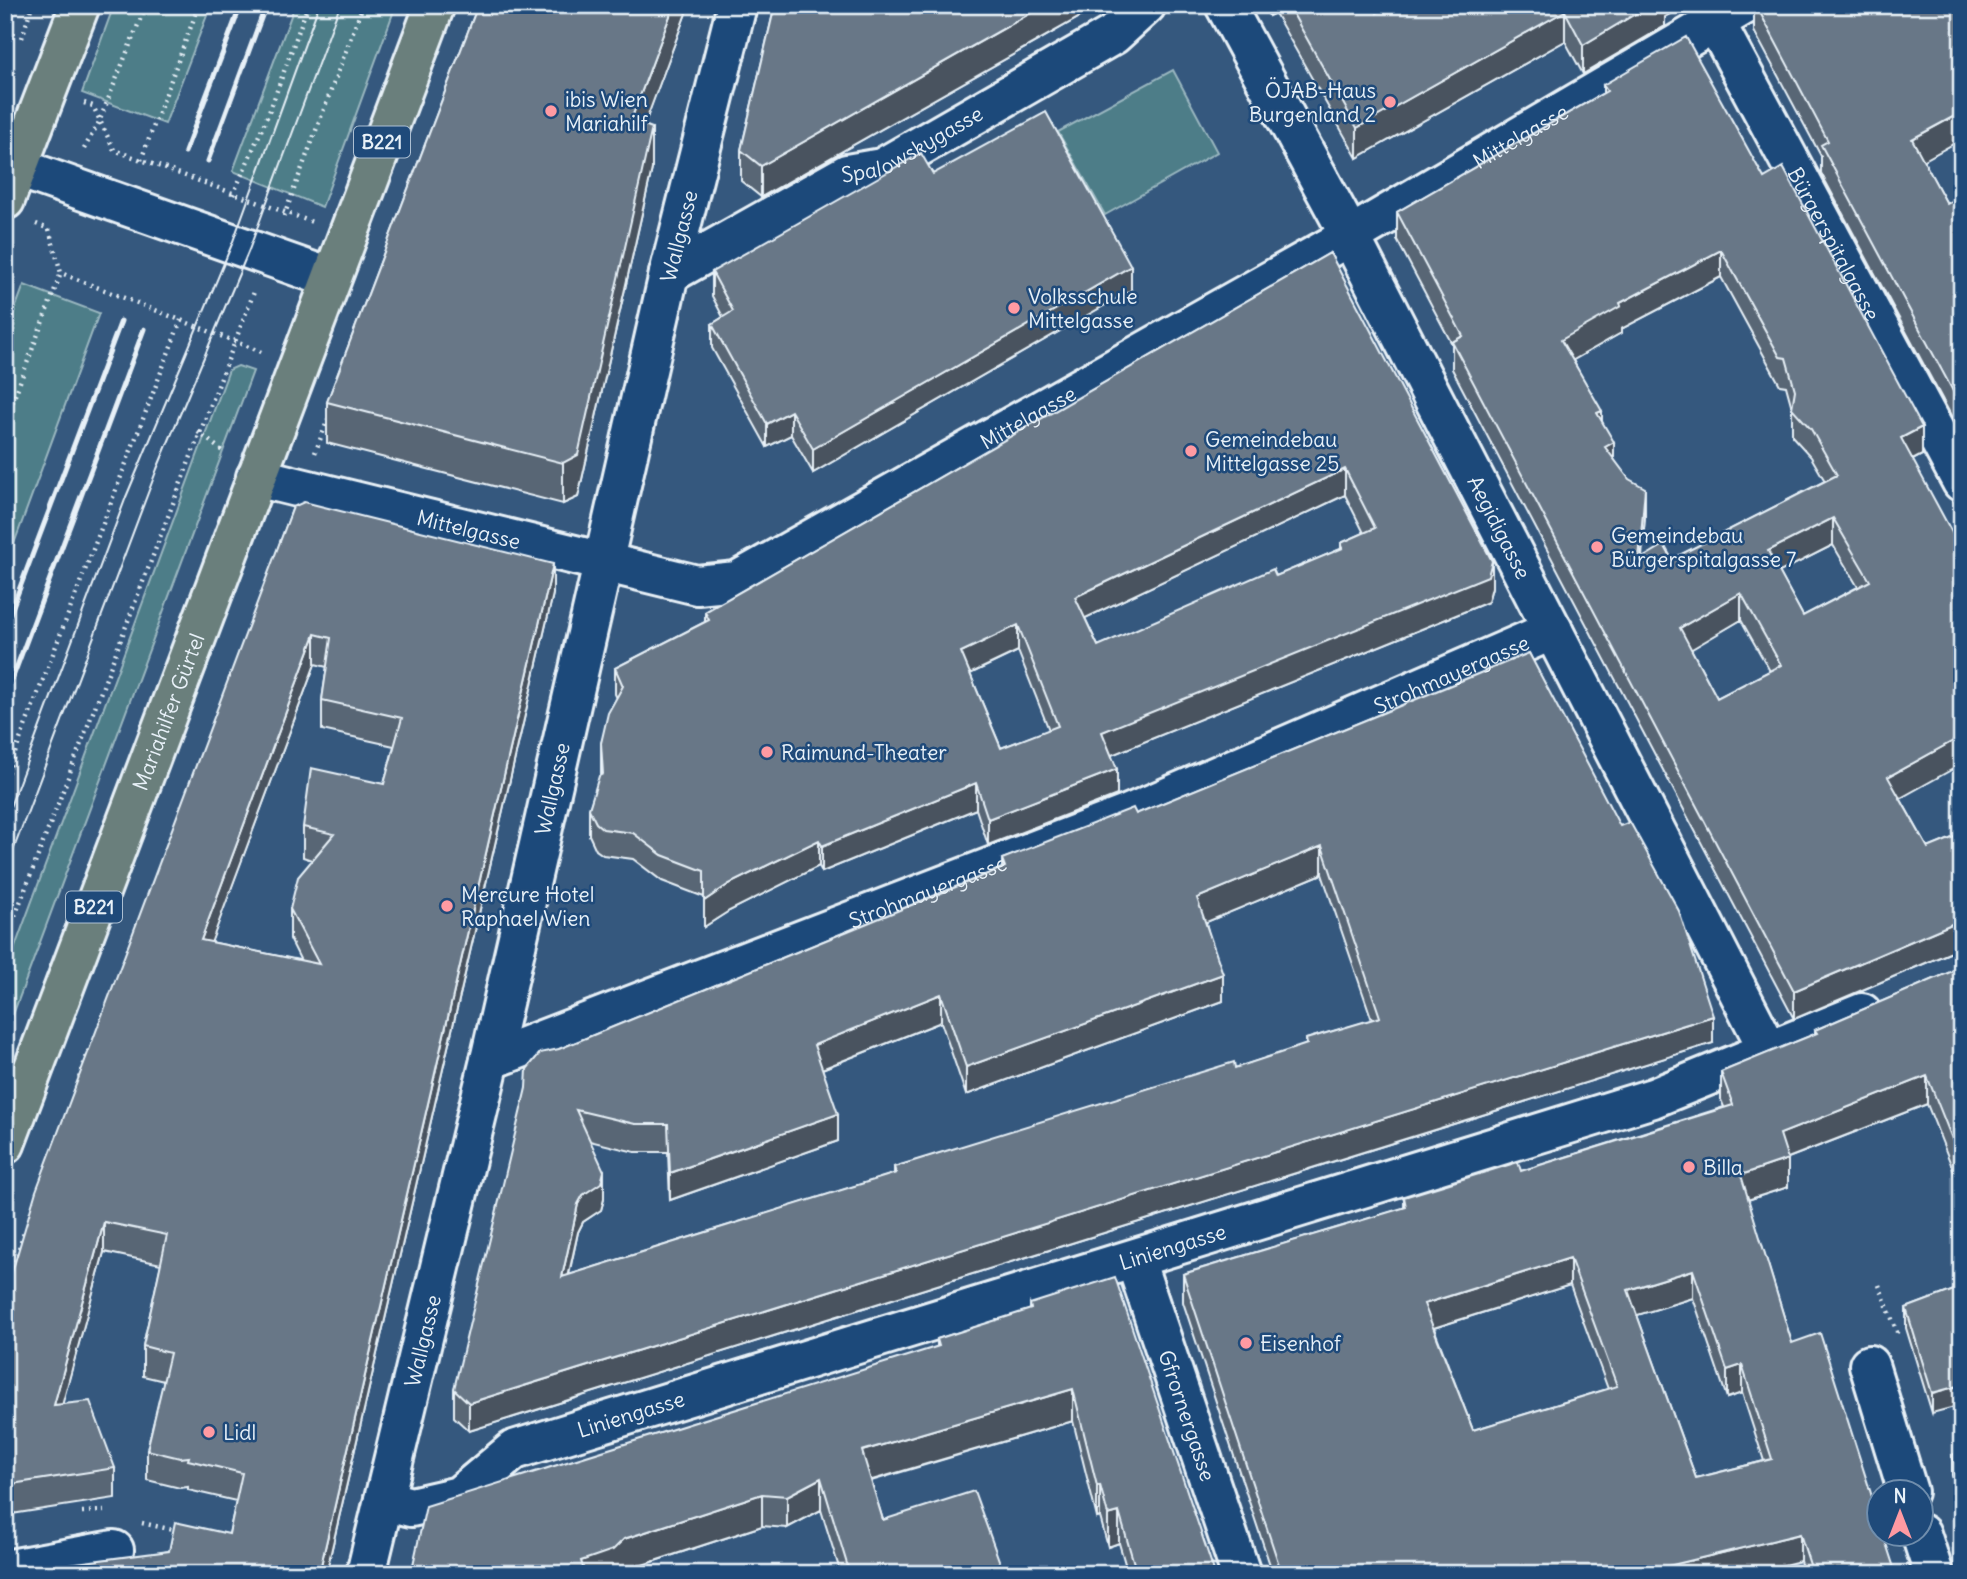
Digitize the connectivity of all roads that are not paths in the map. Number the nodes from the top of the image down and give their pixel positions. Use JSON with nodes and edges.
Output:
{"nodes":[{"id":1,"x":80,"y":5,"type":"edge"},
{"id":2,"x":435,"y":5,"type":"edge"},
{"id":3,"x":737,"y":5,"type":"edge"},
{"id":4,"x":1146,"y":5,"type":"edge"},
{"id":5,"x":1225,"y":5,"type":"edge"},
{"id":6,"x":1722,"y":11,"type":"edge"},
{"id":7,"x":17,"y":196,"type":"edge"},
{"id":8,"x":1350,"y":236,"type":"junction"},
{"id":9,"x":669,"y":274,"type":"junction"},
{"id":10,"x":330,"y":278,"type":"junction"},
{"id":11,"x":256,"y":477,"type":"junction"},
{"id":12,"x":1962,"y":482,"type":"edge"},
{"id":13,"x":603,"y":561,"type":"junction"},
{"id":14,"x":1553,"y":630,"type":"junction"},
{"id":15,"x":1898,"y":998,"type":"edge"},
{"id":16,"x":1770,"y":1052,"type":"junction"},
{"id":17,"x":490,"y":1060,"type":"junction"},
{"id":18,"x":5,"y":1144,"type":"edge"},
{"id":19,"x":1135,"y":1259,"type":"junction"},
{"id":20,"x":1869,"y":1365,"type":"dead end"},
{"id":21,"x":1904,"y":1478,"type":"edge"},
{"id":22,"x":384,"y":1500,"type":"junction"},
{"id":23,"x":124,"y":1536,"type":"road end"},
{"id":24,"x":1926,"y":1548,"type":"edge"},
{"id":25,"x":5,"y":1570,"type":"edge"},
{"id":26,"x":366,"y":1574,"type":"edge"},
{"id":27,"x":1241,"y":1574,"type":"edge"},
{"id":28,"x":1934,"y":1574,"type":"edge"}],
"edges":[{"from":1,"to":7,"type":"main road"},
{"from":2,"to":10,"type":"main road","name":"Mariahilfer Gürtel","number":"B221"},
{"from":3,"to":9,"type":"street","name":"Wallgasse"},
{"from":4,"to":9,"type":"street","name":"Spalowskygasse"},
{"from":5,"to":8,"type":"street","name":"Aegidigasse"},
{"from":6,"to":8,"type":"street","name":"Mittelgasse"},
{"from":6,"to":12,"type":"street","name":"Bürgerspitalgasse"},
{"from":7,"to":10,"type":"street"},
{"from":8,"to":13,"type":"street","name":"Mittelgasse"},
{"from":8,"to":14,"type":"street","name":"Aegidigasse"},
{"from":9,"to":13,"type":"street","name":"Wallgasse"},
{"from":10,"to":11,"type":"main road","name":"Mariahilfer Gürtel","number":"B221"},
{"from":11,"to":13,"type":"street","name":"Mittelgasse"},
{"from":11,"to":18,"type":"main road","name":"Mariahilfer Gürtel","number":"B221"},
{"from":13,"to":17,"type":"street","name":"Wallgasse"},
{"from":14,"to":16,"type":"street","name":"Aegidigasse"},
{"from":14,"to":17,"type":"street","name":"Strohmayergasse"},
{"from":15,"to":16,"type":"street","name":"Liniengasse"},
{"from":16,"to":19,"type":"street","name":"Liniengasse"},
{"from":17,"to":22,"type":"street","name":"Wallgasse"},
{"from":19,"to":22,"type":"street","name":"Liniengasse"},
{"from":19,"to":27,"type":"street","name":"Gfrornergasse"},
{"from":20,"to":21,"type":"street"},
{"from":22,"to":26,"type":"street","name":"Wallgasse"},
{"from":23,"to":25,"type":"street"},
{"from":24,"to":28,"type":"street"}]}
